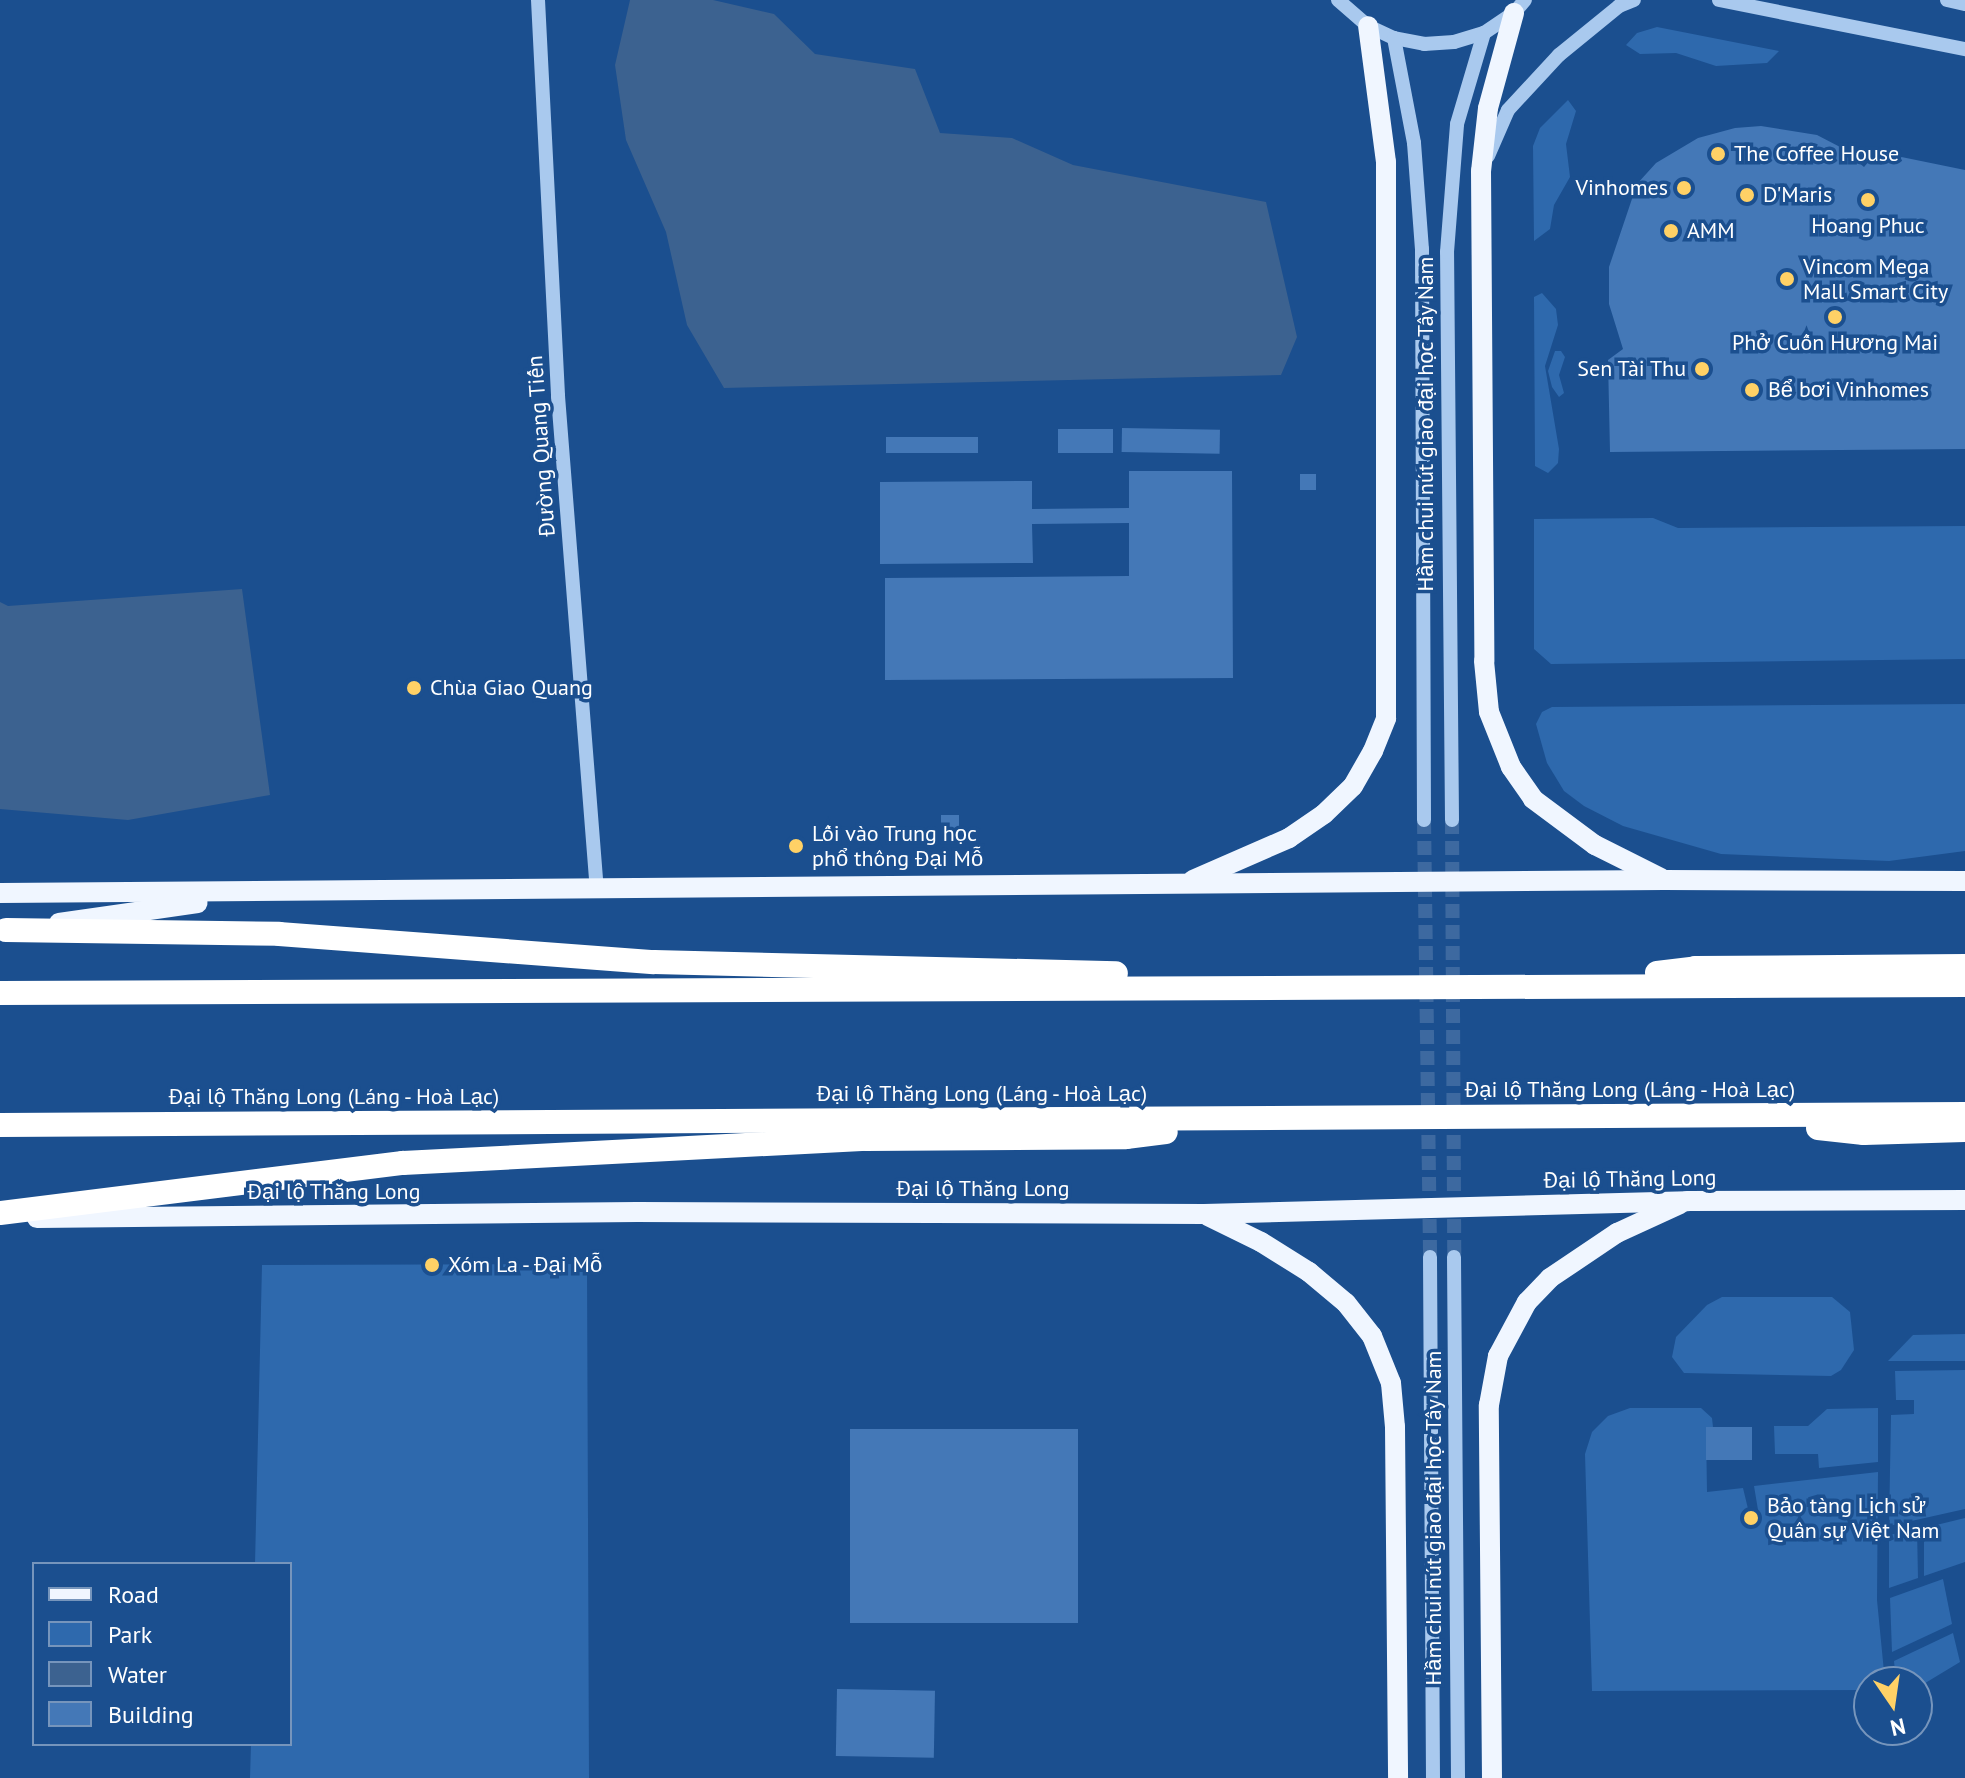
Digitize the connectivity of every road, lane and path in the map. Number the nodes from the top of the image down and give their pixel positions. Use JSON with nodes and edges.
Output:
{"nodes":[{"id":1,"x":538,"y":0,"type":"edge"},
{"id":2,"x":1338,"y":0,"type":"edge"},
{"id":3,"x":1634,"y":0,"type":"edge"},
{"id":4,"x":1719,"y":0,"type":"edge"},
{"id":5,"x":1947,"y":0,"type":"edge"},
{"id":6,"x":1965,"y":4,"type":"edge"},
{"id":7,"x":1519,"y":6,"type":"edge"},
{"id":8,"x":1368,"y":26,"type":"junction"},
{"id":9,"x":1484,"y":33,"type":"junction"},
{"id":10,"x":1394,"y":38,"type":"junction"},
{"id":11,"x":1965,"y":49,"type":"edge"},
{"id":12,"x":1481,"y":171,"type":"junction"},
{"id":13,"x":1424,"y":820,"type":"tunnel mouth"},
{"id":14,"x":1452,"y":820,"type":"tunnel mouth"},
{"id":15,"x":1664,"y":880,"type":"junction"},
{"id":16,"x":1965,"y":881,"type":"edge"},
{"id":17,"x":1185,"y":884,"type":"junction"},
{"id":18,"x":597,"y":888,"type":"junction"},
{"id":19,"x":273,"y":892,"type":"junction"},
{"id":20,"x":0,"y":893,"type":"edge"},
{"id":21,"x":3,"y":930,"type":"edge"},
{"id":22,"x":1965,"y":966,"type":"edge"},
{"id":23,"x":1965,"y":985,"type":"edge"},
{"id":24,"x":1564,"y":986,"type":"junction"},
{"id":25,"x":1350,"y":987,"type":"junction"},
{"id":26,"x":0,"y":993,"type":"edge"},
{"id":27,"x":1965,"y":1114,"type":"edge"},
{"id":28,"x":1704,"y":1116,"type":"junction"},
{"id":29,"x":1279,"y":1118,"type":"junction"},
{"id":30,"x":0,"y":1125,"type":"edge"},
{"id":31,"x":1965,"y":1130,"type":"edge"},
{"id":32,"x":1965,"y":1200,"type":"edge"},
{"id":33,"x":1687,"y":1201,"type":"junction"},
{"id":34,"x":1204,"y":1214,"type":"junction"},
{"id":35,"x":0,"y":1215,"type":"edge"},
{"id":36,"x":1430,"y":1257,"type":"tunnel mouth"},
{"id":37,"x":1454,"y":1257,"type":"tunnel mouth"},
{"id":38,"x":1398,"y":1778,"type":"edge"},
{"id":39,"x":1433,"y":1778,"type":"edge"},
{"id":40,"x":1458,"y":1778,"type":"edge"},
{"id":41,"x":1492,"y":1778,"type":"edge"}],
"edges":[{"from":1,"to":18,"type":"street","name":"Đường Quang Tiến"},
{"from":2,"to":8,"type":"street"},
{"from":3,"to":12,"type":"street"},
{"from":4,"to":11,"type":"street"},
{"from":5,"to":6,"type":"street"},
{"from":7,"to":9,"type":"street"},
{"from":7,"to":12,"type":"main road"},
{"from":8,"to":10,"type":"street"},
{"from":8,"to":17,"type":"main road"},
{"from":9,"to":10,"type":"street"},
{"from":9,"to":14,"type":"street","name":"Hầm chui nút giao đại học Tây Nam"},
{"from":10,"to":13,"type":"street","name":"Hầm chui nút giao đại học Tây Nam"},
{"from":12,"to":15,"type":"main road"},
{"from":15,"to":16,"type":"main road"},
{"from":15,"to":17,"type":"main road"},
{"from":17,"to":18,"type":"main road"},
{"from":18,"to":19,"type":"main road"},
{"from":19,"to":20,"type":"main road"},
{"from":19,"to":21,"type":"main road"},
{"from":21,"to":25,"type":"highway"},
{"from":22,"to":24,"type":"highway"},
{"from":23,"to":24,"type":"highway"},
{"from":24,"to":25,"type":"highway"},
{"from":25,"to":26,"type":"highway"},
{"from":27,"to":28,"type":"highway","name":"Đại lộ Thăng Long (Láng - Hoà Lạc)"},
{"from":28,"to":29,"type":"highway","name":"Đại lộ Thăng Long (Láng - Hoà Lạc)"},
{"from":28,"to":31,"type":"highway"},
{"from":29,"to":30,"type":"highway","name":"Đại lộ Thăng Long (Láng - Hoà Lạc)"},
{"from":29,"to":35,"type":"highway"},
{"from":32,"to":33,"type":"main road","name":"Đại lộ Thăng Long"},
{"from":33,"to":34,"type":"main road","name":"Đại lộ Thăng Long"},
{"from":33,"to":41,"type":"main road"},
{"from":34,"to":35,"type":"main road","name":"Đại lộ Thăng Long"},
{"from":34,"to":38,"type":"main road"},
{"from":36,"to":39,"type":"street","name":"Hầm chui nút giao đại học Tây Nam"},
{"from":37,"to":40,"type":"street","name":"Hầm chui nút giao đại học Tây Nam"}]}
